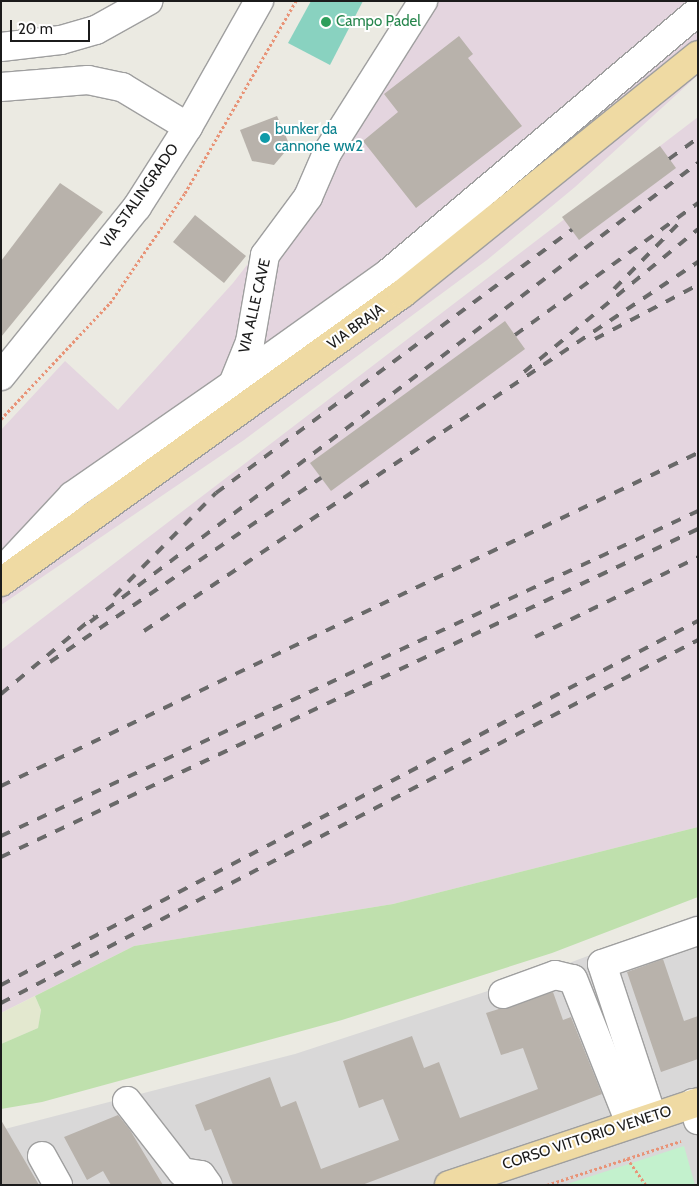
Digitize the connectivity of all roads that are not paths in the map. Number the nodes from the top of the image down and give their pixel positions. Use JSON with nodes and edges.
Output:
{"nodes":[{"id":1,"x":148,"y":1,"type":"edge"},
{"id":2,"x":259,"y":1,"type":"edge"},
{"id":3,"x":423,"y":1,"type":"edge"},
{"id":4,"x":698,"y":12,"type":"edge"},
{"id":5,"x":1,"y":47,"type":"edge"},
{"id":6,"x":698,"y":55,"type":"edge"},
{"id":7,"x":1,"y":87,"type":"edge"},
{"id":8,"x":188,"y":127,"type":"junction"},
{"id":9,"x":1,"y":376,"type":"edge"},
{"id":10,"x":233,"y":384,"type":"junction"},
{"id":11,"x":1,"y":572,"type":"edge"},
{"id":12,"x":1,"y":582,"type":"edge"},
{"id":13,"x":698,"y":931,"type":"edge"},
{"id":14,"x":503,"y":994,"type":"dead end"},
{"id":15,"x":127,"y":1101,"type":"dead end"},
{"id":16,"x":694,"y":1116,"type":"edge"},
{"id":17,"x":641,"y":1120,"type":"junction"},
{"id":18,"x":42,"y":1156,"type":"dead end"},
{"id":19,"x":215,"y":1177,"type":"edge"},
{"id":20,"x":58,"y":1185,"type":"edge"},
{"id":21,"x":448,"y":1185,"type":"edge"}],
"edges":[{"from":1,"to":5,"type":"street"},
{"from":2,"to":8,"type":"street","name":"VIA STALINGRADO"},
{"from":3,"to":10,"type":"street","name":"VIA ALLE CAVE"},
{"from":4,"to":10,"type":"street"},
{"from":6,"to":12,"type":"main road","name":"VIA BRAJA"},
{"from":7,"to":8,"type":"street"},
{"from":8,"to":9,"type":"street","name":"VIA STALINGRADO"},
{"from":10,"to":11,"type":"street"},
{"from":13,"to":17,"type":"street"},
{"from":14,"to":17,"type":"street"},
{"from":15,"to":19,"type":"street"},
{"from":16,"to":17,"type":"main road","name":"CORSO VITTORIO VENETO"},
{"from":17,"to":21,"type":"main road","name":"CORSO VITTORIO VENETO"},
{"from":18,"to":20,"type":"street"}]}
